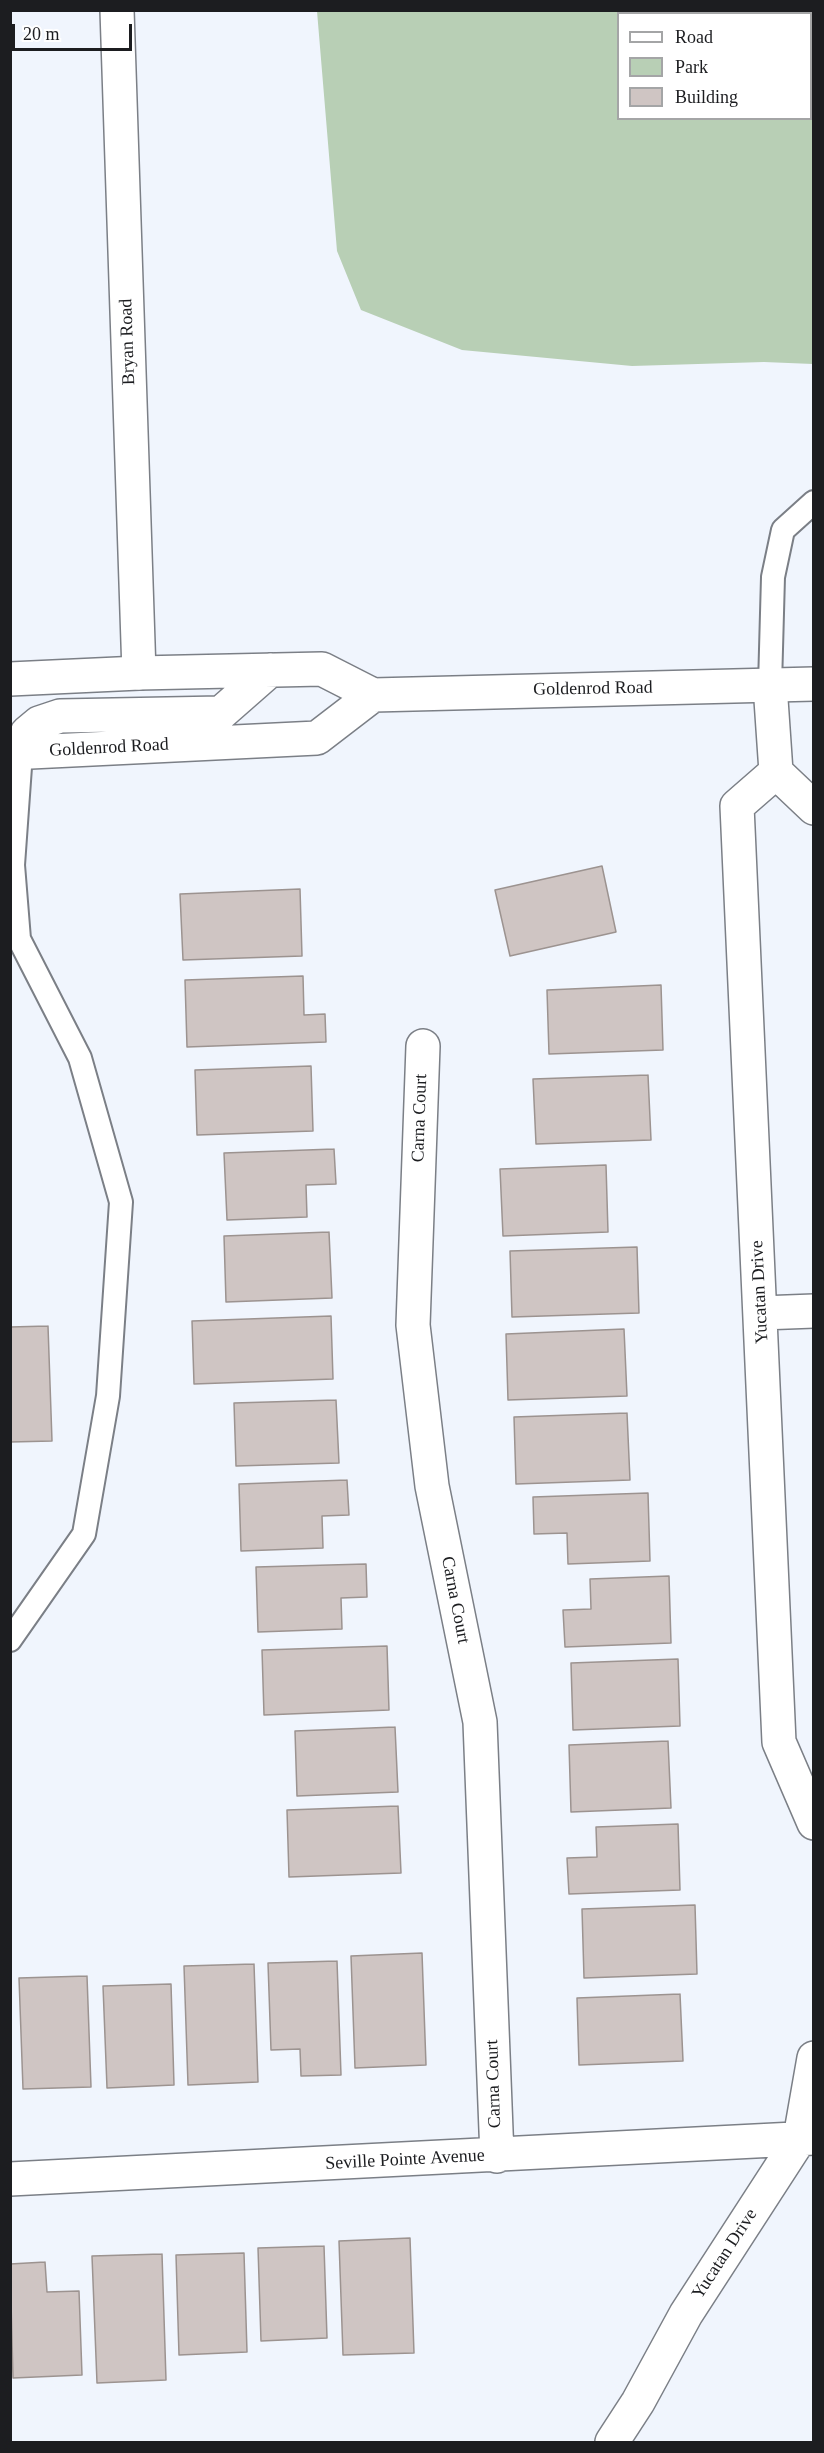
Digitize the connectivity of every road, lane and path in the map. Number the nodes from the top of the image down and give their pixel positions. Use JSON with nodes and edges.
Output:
{"nodes":[{"id":1,"x":117,"y":10,"type":"edge"},
{"id":2,"x":813,"y":502,"type":"edge"},
{"id":3,"x":270,"y":670,"type":"junction"},
{"id":4,"x":139,"y":673,"type":"junction"},
{"id":5,"x":10,"y":679,"type":"edge"},
{"id":6,"x":813,"y":684,"type":"edge"},
{"id":7,"x":771,"y":685,"type":"junction"},
{"id":8,"x":374,"y":695,"type":"junction"},
{"id":9,"x":16,"y":753,"type":"edge"},
{"id":10,"x":776,"y":772,"type":"junction"},
{"id":11,"x":813,"y":808,"type":"edge"},
{"id":12,"x":423,"y":1046,"type":"dead end"},
{"id":13,"x":813,"y":1311,"type":"edge"},
{"id":14,"x":761,"y":1313,"type":"junction"},
{"id":15,"x":10,"y":1640,"type":"edge"},
{"id":16,"x":813,"y":1823,"type":"edge"},
{"id":17,"x":813,"y":2058,"type":"edge"},
{"id":18,"x":807,"y":2138,"type":"edge"},
{"id":19,"x":497,"y":2156,"type":"junction"},
{"id":20,"x":10,"y":2179,"type":"edge"},
{"id":21,"x":612,"y":2442,"type":"edge"}],
"edges":[{"from":1,"to":4,"type":"street","name":"Bryan Road"},
{"from":2,"to":7,"type":"lane"},
{"from":3,"to":4,"type":"street","name":"Goldenrod Road"},
{"from":3,"to":8,"type":"street","name":"Goldenrod Road"},
{"from":3,"to":9,"type":"street"},
{"from":4,"to":5,"type":"street","name":"Goldenrod Road"},
{"from":6,"to":7,"type":"street","name":"Goldenrod Road"},
{"from":7,"to":8,"type":"street","name":"Goldenrod Road"},
{"from":7,"to":10,"type":"street"},
{"from":8,"to":9,"type":"street","name":"Goldenrod Road"},
{"from":9,"to":15,"type":"lane"},
{"from":10,"to":11,"type":"street"},
{"from":10,"to":14,"type":"street","name":"Yucatan Drive"},
{"from":12,"to":19,"type":"street","name":"Carna Court"},
{"from":13,"to":14,"type":"street"},
{"from":14,"to":16,"type":"street","name":"Yucatan Drive"},
{"from":17,"to":18,"type":"street","name":"Yucatan Drive"},
{"from":18,"to":19,"type":"street","name":"Seville Pointe Avenue"},
{"from":18,"to":21,"type":"street","name":"Yucatan Drive"},
{"from":19,"to":20,"type":"street","name":"Seville Pointe Avenue"}]}
